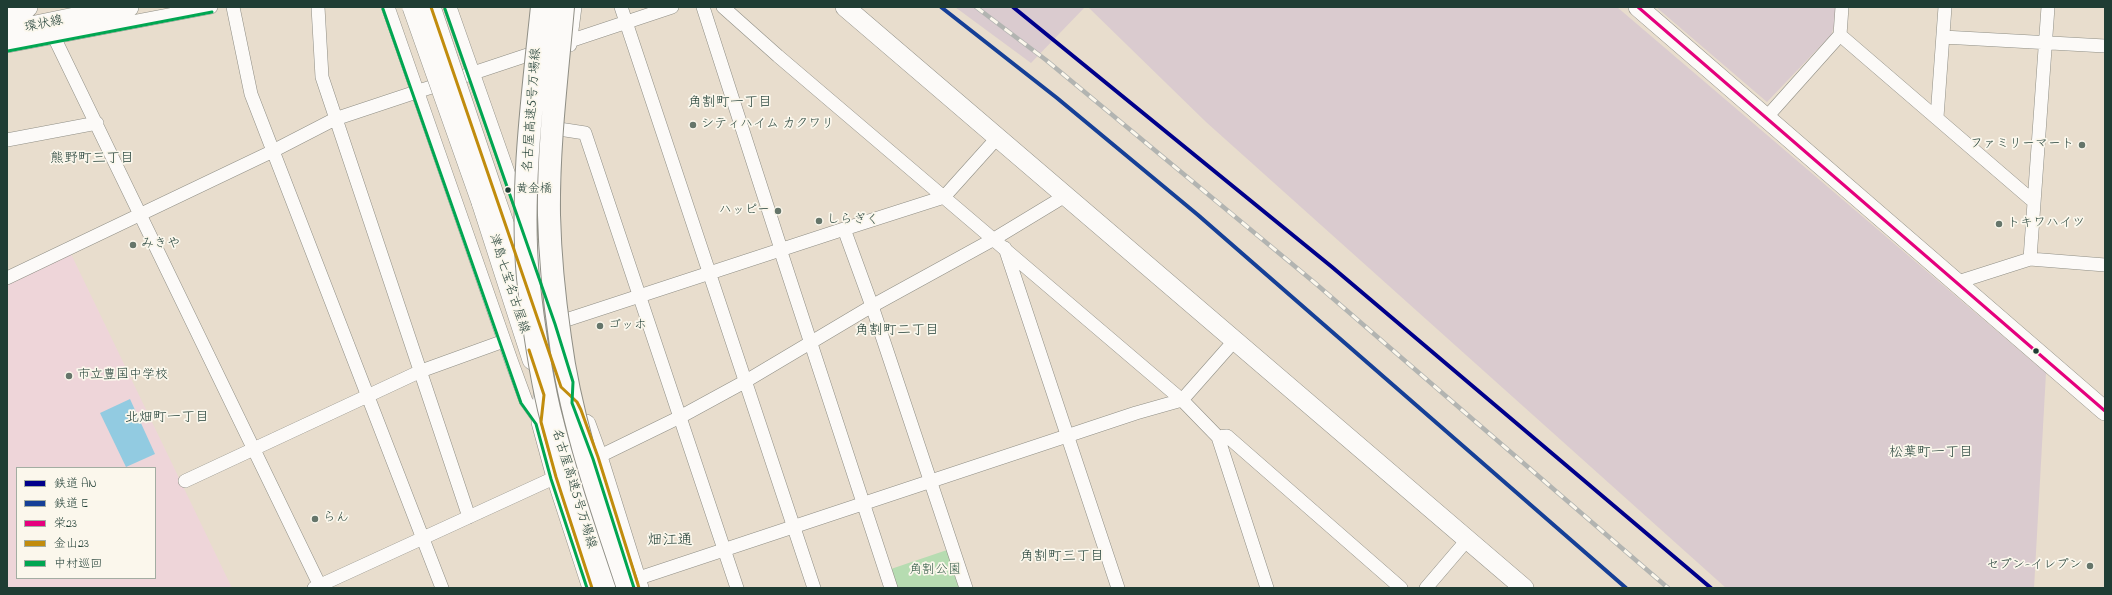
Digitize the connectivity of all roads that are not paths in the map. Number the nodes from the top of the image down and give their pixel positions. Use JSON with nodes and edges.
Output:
{"nodes":[{"id":1,"x":27,"y":7,"type":"edge"},
{"id":2,"x":128,"y":7,"type":"edge"},
{"id":3,"x":211,"y":7,"type":"edge"},
{"id":4,"x":233,"y":7,"type":"edge"},
{"id":5,"x":318,"y":7,"type":"edge"},
{"id":6,"x":388,"y":7,"type":"edge"},
{"id":7,"x":412,"y":7,"type":"edge"},
{"id":8,"x":431,"y":7,"type":"edge"},
{"id":9,"x":450,"y":7,"type":"edge"},
{"id":10,"x":542,"y":7,"type":"edge"},
{"id":11,"x":563,"y":7,"type":"edge"},
{"id":12,"x":575,"y":7,"type":"edge"},
{"id":13,"x":621,"y":7,"type":"edge"},
{"id":14,"x":672,"y":7,"type":"edge"},
{"id":15,"x":703,"y":7,"type":"edge"},
{"id":16,"x":723,"y":7,"type":"edge"},
{"id":17,"x":845,"y":7,"type":"edge"},
{"id":18,"x":1638,"y":7,"type":"edge"},
{"id":19,"x":1842,"y":7,"type":"edge"},
{"id":20,"x":1945,"y":7,"type":"edge"},
{"id":21,"x":2048,"y":7,"type":"edge"},
{"id":22,"x":7,"y":11,"type":"edge"},
{"id":23,"x":626,"y":22,"type":"junction"},
{"id":24,"x":7,"y":32,"type":"edge"},
{"id":25,"x":1840,"y":35,"type":"junction"},
{"id":26,"x":54,"y":37,"type":"junction"},
{"id":27,"x":1943,"y":37,"type":"junction"},
{"id":28,"x":570,"y":41,"type":"junction"},
{"id":29,"x":2046,"y":41,"type":"junction"},
{"id":30,"x":7,"y":46,"type":"edge"},
{"id":31,"x":2105,"y":46,"type":"edge"},
{"id":32,"x":474,"y":73,"type":"junction"},
{"id":33,"x":416,"y":93,"type":"junction"},
{"id":34,"x":1937,"y":117,"type":"junction"},
{"id":35,"x":1765,"y":118,"type":"junction"},
{"id":36,"x":335,"y":119,"type":"junction"},
{"id":37,"x":97,"y":123,"type":"junction"},
{"id":38,"x":559,"y":128,"type":"junction"},
{"id":39,"x":997,"y":138,"type":"junction"},
{"id":40,"x":7,"y":140,"type":"edge"},
{"id":41,"x":272,"y":152,"type":"junction"},
{"id":42,"x":1065,"y":196,"type":"junction"},
{"id":43,"x":944,"y":197,"type":"junction"},
{"id":44,"x":488,"y":200,"type":"junction"},
{"id":45,"x":2033,"y":201,"type":"junction"},
{"id":46,"x":141,"y":214,"type":"junction"},
{"id":47,"x":844,"y":229,"type":"junction"},
{"id":48,"x":994,"y":239,"type":"junction"},
{"id":49,"x":1005,"y":248,"type":"junction"},
{"id":50,"x":780,"y":249,"type":"junction"},
{"id":51,"x":2030,"y":260,"type":"junction"},
{"id":52,"x":2105,"y":265,"type":"edge"},
{"id":53,"x":710,"y":272,"type":"junction"},
{"id":54,"x":7,"y":277,"type":"edge"},
{"id":55,"x":1958,"y":282,"type":"junction"},
{"id":56,"x":639,"y":297,"type":"junction"},
{"id":57,"x":872,"y":306,"type":"junction"},
{"id":58,"x":560,"y":322,"type":"junction"},
{"id":59,"x":1235,"y":340,"type":"junction"},
{"id":60,"x":504,"y":341,"type":"junction"},
{"id":61,"x":810,"y":342,"type":"junction"},
{"id":62,"x":421,"y":371,"type":"junction"},
{"id":63,"x":746,"y":381,"type":"junction"},
{"id":64,"x":368,"y":395,"type":"junction"},
{"id":65,"x":1182,"y":400,"type":"junction"},
{"id":66,"x":577,"y":402,"type":"junction"},
{"id":67,"x":2105,"y":411,"type":"edge"},
{"id":68,"x":680,"y":416,"type":"junction"},
{"id":69,"x":541,"y":422,"type":"junction"},
{"id":70,"x":1067,"y":436,"type":"junction"},
{"id":71,"x":1218,"y":437,"type":"junction"},
{"id":72,"x":255,"y":448,"type":"junction"},
{"id":73,"x":598,"y":457,"type":"junction"},
{"id":74,"x":556,"y":477,"type":"junction"},
{"id":75,"x":931,"y":480,"type":"junction"},
{"id":76,"x":185,"y":481,"type":"dead end"},
{"id":77,"x":863,"y":503,"type":"junction"},
{"id":78,"x":469,"y":517,"type":"junction"},
{"id":79,"x":794,"y":526,"type":"junction"},
{"id":80,"x":423,"y":538,"type":"junction"},
{"id":81,"x":1467,"y":540,"type":"junction"},
{"id":82,"x":724,"y":550,"type":"junction"},
{"id":83,"x":634,"y":585,"type":"edge"},
{"id":84,"x":318,"y":587,"type":"edge"},
{"id":85,"x":442,"y":588,"type":"edge"},
{"id":86,"x":592,"y":588,"type":"edge"},
{"id":87,"x":604,"y":588,"type":"edge"},
{"id":88,"x":608,"y":588,"type":"edge"},
{"id":89,"x":737,"y":588,"type":"edge"},
{"id":90,"x":814,"y":588,"type":"edge"},
{"id":91,"x":891,"y":588,"type":"edge"},
{"id":92,"x":966,"y":588,"type":"edge"},
{"id":93,"x":1118,"y":588,"type":"edge"},
{"id":94,"x":1268,"y":588,"type":"edge"},
{"id":95,"x":1401,"y":588,"type":"edge"},
{"id":96,"x":1426,"y":588,"type":"edge"},
{"id":97,"x":1524,"y":588,"type":"edge"}],
"edges":[{"from":1,"to":22,"type":"main road","name":"環状線"},
{"from":2,"to":24,"type":"main road","name":"環状線"},
{"from":3,"to":26,"type":"street"},
{"from":4,"to":41,"type":"street"},
{"from":5,"to":36,"type":"street"},
{"from":6,"to":33,"type":"street"},
{"from":7,"to":44,"type":"street","name":"津島七宝名古屋線","bridge":true},
{"from":8,"to":44,"type":"street","name":"津島七宝名古屋線","bridge":true},
{"from":9,"to":32,"type":"street"},
{"from":10,"to":87,"type":"highway","name":"名古屋高速5号万場線","bridge":true},
{"from":11,"to":83,"type":"highway","name":"名古屋高速5号万場線","bridge":true},
{"from":12,"to":28,"type":"street"},
{"from":13,"to":23,"type":"street"},
{"from":14,"to":23,"type":"street"},
{"from":15,"to":50,"type":"street"},
{"from":16,"to":43,"type":"street"},
{"from":17,"to":39,"type":"street"},
{"from":18,"to":35,"type":"street"},
{"from":19,"to":25,"type":"street"},
{"from":20,"to":27,"type":"street"},
{"from":21,"to":29,"type":"street"},
{"from":23,"to":28,"type":"street"},
{"from":23,"to":53,"type":"street"},
{"from":25,"to":34,"type":"street"},
{"from":25,"to":35,"type":"street"},
{"from":26,"to":30,"type":"street"},
{"from":26,"to":37,"type":"street"},
{"from":27,"to":29,"type":"street"},
{"from":27,"to":34,"type":"street"},
{"from":28,"to":32,"type":"street"},
{"from":28,"to":38,"type":"street"},
{"from":29,"to":31,"type":"street"},
{"from":29,"to":45,"type":"street"},
{"from":32,"to":33,"type":"street"},
{"from":32,"to":58,"type":"street"},
{"from":33,"to":36,"type":"street"},
{"from":33,"to":60,"type":"street"},
{"from":34,"to":45,"type":"street"},
{"from":35,"to":55,"type":"street"},
{"from":36,"to":41,"type":"street"},
{"from":36,"to":62,"type":"street"},
{"from":37,"to":40,"type":"street"},
{"from":37,"to":46,"type":"street"},
{"from":38,"to":56,"type":"street"},
{"from":38,"to":58,"type":"street"},
{"from":39,"to":42,"type":"street"},
{"from":39,"to":43,"type":"street"},
{"from":41,"to":46,"type":"street"},
{"from":41,"to":64,"type":"street"},
{"from":42,"to":48,"type":"street"},
{"from":42,"to":59,"type":"street"},
{"from":43,"to":47,"type":"street"},
{"from":43,"to":48,"type":"street"},
{"from":44,"to":66,"type":"street","name":"津島七宝名古屋線"},
{"from":44,"to":69,"type":"street","name":"津島七宝名古屋線"},
{"from":45,"to":51,"type":"street"},
{"from":46,"to":54,"type":"street"},
{"from":46,"to":72,"type":"street"},
{"from":47,"to":50,"type":"street"},
{"from":47,"to":57,"type":"street"},
{"from":48,"to":49,"type":"street"},
{"from":48,"to":57,"type":"street"},
{"from":49,"to":65,"type":"street"},
{"from":49,"to":70,"type":"street"},
{"from":50,"to":53,"type":"street"},
{"from":50,"to":61,"type":"street"},
{"from":51,"to":52,"type":"street"},
{"from":51,"to":55,"type":"street"},
{"from":53,"to":56,"type":"street"},
{"from":53,"to":63,"type":"street"},
{"from":55,"to":67,"type":"street"},
{"from":56,"to":58,"type":"street"},
{"from":56,"to":68,"type":"street"},
{"from":57,"to":61,"type":"street"},
{"from":57,"to":75,"type":"street"},
{"from":58,"to":66,"type":"street"},
{"from":59,"to":65,"type":"street"},
{"from":59,"to":81,"type":"street"},
{"from":60,"to":62,"type":"street"},
{"from":60,"to":69,"type":"street"},
{"from":61,"to":63,"type":"street"},
{"from":61,"to":77,"type":"street"},
{"from":62,"to":64,"type":"street"},
{"from":62,"to":78,"type":"street"},
{"from":63,"to":68,"type":"street"},
{"from":63,"to":79,"type":"street"},
{"from":64,"to":72,"type":"street"},
{"from":64,"to":80,"type":"street"},
{"from":65,"to":70,"type":"street"},
{"from":65,"to":71,"type":"street"},
{"from":66,"to":73,"type":"street","name":"津島七宝名古屋線"},
{"from":68,"to":73,"type":"street"},
{"from":68,"to":82,"type":"street"},
{"from":69,"to":74,"type":"street","name":"津島七宝名古屋線"},
{"from":70,"to":75,"type":"street"},
{"from":70,"to":93,"type":"street"},
{"from":71,"to":94,"type":"street"},
{"from":71,"to":95,"type":"street"},
{"from":72,"to":76,"type":"street"},
{"from":72,"to":84,"type":"street"},
{"from":73,"to":83,"type":"street","name":"津島七宝名古屋線"},
{"from":74,"to":78,"type":"street"},
{"from":74,"to":86,"type":"street","name":"津島七宝名古屋線"},
{"from":75,"to":77,"type":"street"},
{"from":75,"to":92,"type":"street"},
{"from":77,"to":79,"type":"street"},
{"from":77,"to":91,"type":"street"},
{"from":78,"to":80,"type":"street"},
{"from":79,"to":82,"type":"street"},
{"from":79,"to":90,"type":"street"},
{"from":80,"to":84,"type":"street"},
{"from":80,"to":85,"type":"street"},
{"from":81,"to":96,"type":"street"},
{"from":81,"to":97,"type":"street"},
{"from":82,"to":83,"type":"street"},
{"from":82,"to":89,"type":"street"},
{"from":83,"to":88,"type":"street"}]}
